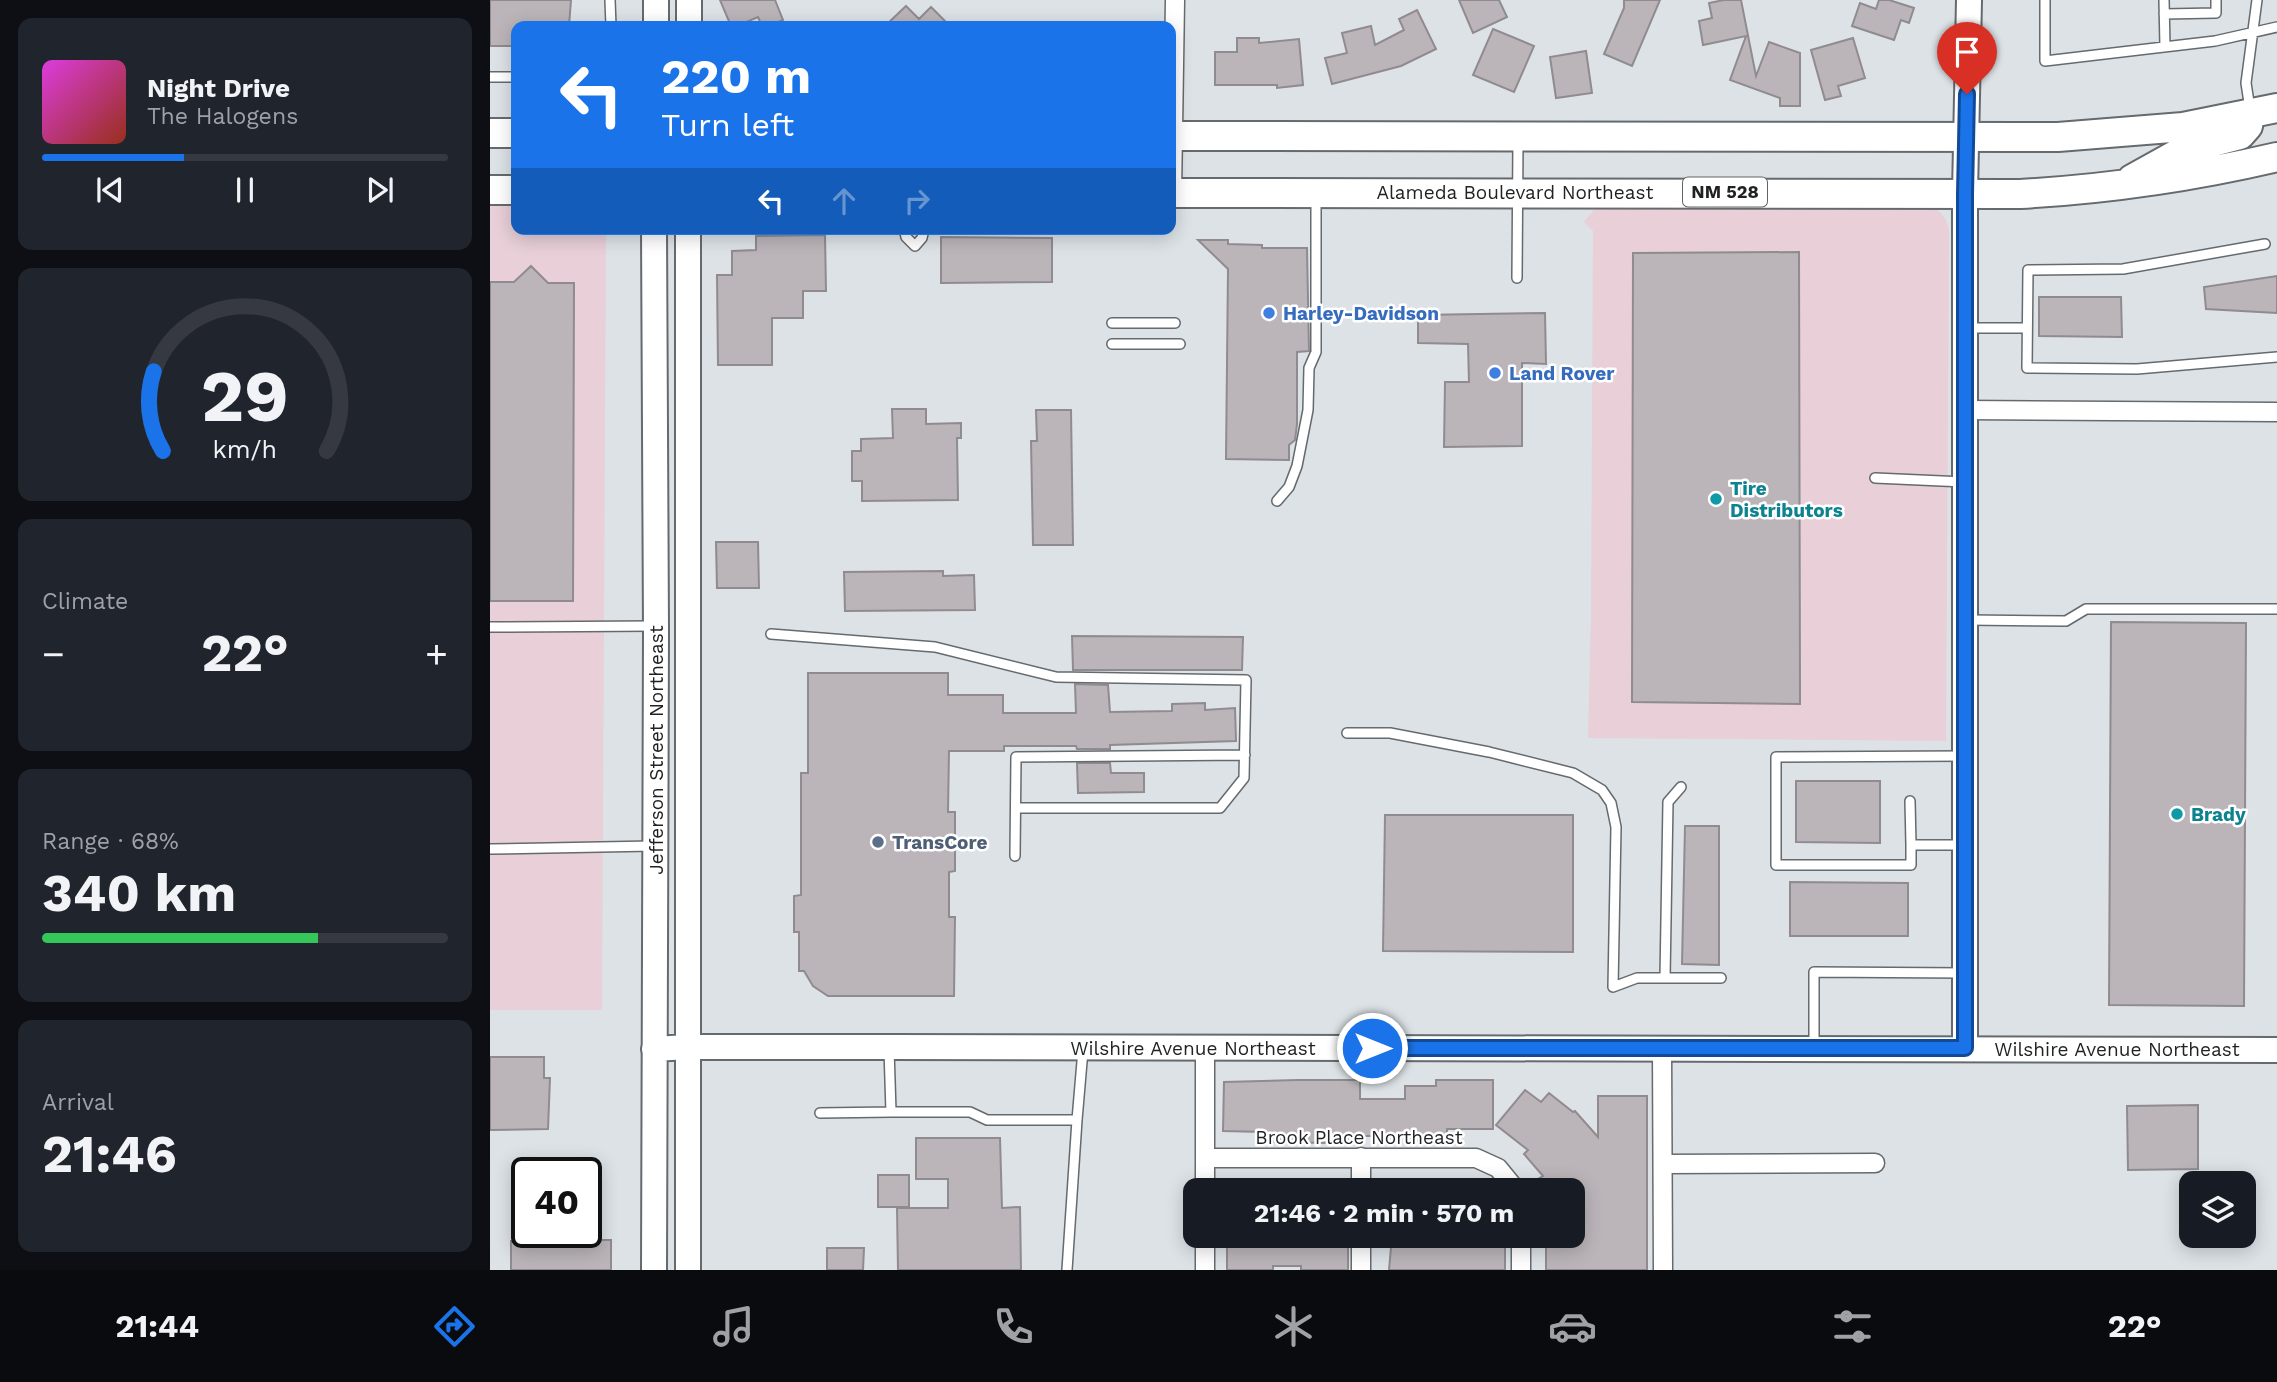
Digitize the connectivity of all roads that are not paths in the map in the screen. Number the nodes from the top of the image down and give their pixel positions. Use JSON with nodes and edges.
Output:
{"nodes":[{"id":1,"x":610,"y":0,"type":"edge"},
{"id":2,"x":656,"y":0,"type":"edge"},
{"id":3,"x":689,"y":0,"type":"edge"},
{"id":4,"x":1175,"y":0,"type":"edge"},
{"id":5,"x":1969,"y":0,"type":"edge"},
{"id":6,"x":2045,"y":0,"type":"edge"},
{"id":7,"x":2164,"y":0,"type":"edge"},
{"id":8,"x":2216,"y":0,"type":"edge"},
{"id":9,"x":2257,"y":0,"type":"edge"},
{"id":10,"x":2164,"y":14,"type":"junction"},
{"id":11,"x":611,"y":21,"type":"edge"},
{"id":12,"x":656,"y":21,"type":"edge"},
{"id":13,"x":689,"y":21,"type":"edge"},
{"id":14,"x":1175,"y":21,"type":"edge"},
{"id":15,"x":2277,"y":27,"type":"edge"},
{"id":16,"x":2253,"y":33,"type":"junction"},
{"id":17,"x":2165,"y":47,"type":"junction"},
{"id":18,"x":490,"y":77,"type":"edge"},
{"id":19,"x":511,"y":77,"type":"edge"},
{"id":20,"x":2264,"y":111,"type":"edge"},
{"id":21,"x":490,"y":133,"type":"edge"},
{"id":22,"x":511,"y":133,"type":"edge"},
{"id":23,"x":1176,"y":136,"type":"edge"},
{"id":24,"x":1967,"y":136,"type":"junction"},
{"id":25,"x":1518,"y":138,"type":"junction"},
{"id":26,"x":2277,"y":157,"type":"edge"},
{"id":27,"x":2117,"y":187,"type":"junction"},
{"id":28,"x":490,"y":190,"type":"edge"},
{"id":29,"x":511,"y":190,"type":"edge"},
{"id":30,"x":1518,"y":191,"type":"junction"},
{"id":31,"x":1176,"y":192,"type":"edge"},
{"id":32,"x":1316,"y":193,"type":"junction"},
{"id":33,"x":1965,"y":194,"type":"junction"},
{"id":34,"x":654,"y":235,"type":"edge"},
{"id":35,"x":688,"y":235,"type":"edge"},
{"id":36,"x":906,"y":235,"type":"edge"},
{"id":37,"x":923,"y":235,"type":"edge"},
{"id":38,"x":2265,"y":244,"type":"dead end"},
{"id":39,"x":1517,"y":278,"type":"dead end"},
{"id":40,"x":1112,"y":323,"type":"dead end"},
{"id":41,"x":1175,"y":323,"type":"dead end"},
{"id":42,"x":1965,"y":328,"type":"junction"},
{"id":43,"x":2027,"y":328,"type":"junction"},
{"id":44,"x":1112,"y":344,"type":"dead end"},
{"id":45,"x":1180,"y":344,"type":"dead end"},
{"id":46,"x":2277,"y":357,"type":"edge"},
{"id":47,"x":1965,"y":410,"type":"junction"},
{"id":48,"x":2277,"y":412,"type":"edge"},
{"id":49,"x":1875,"y":478,"type":"dead end"},
{"id":50,"x":1966,"y":482,"type":"junction"},
{"id":51,"x":1277,"y":501,"type":"dead end"},
{"id":52,"x":2277,"y":609,"type":"edge"},
{"id":53,"x":1966,"y":620,"type":"junction"},
{"id":54,"x":656,"y":625,"type":"junction"},
{"id":55,"x":490,"y":627,"type":"edge"},
{"id":56,"x":771,"y":634,"type":"dead end"},
{"id":57,"x":1348,"y":733,"type":"dead end"},
{"id":58,"x":1245,"y":755,"type":"junction"},
{"id":59,"x":1966,"y":756,"type":"junction"},
{"id":60,"x":1681,"y":787,"type":"dead end"},
{"id":61,"x":1910,"y":801,"type":"dead end"},
{"id":62,"x":1016,"y":808,"type":"junction"},
{"id":63,"x":1911,"y":845,"type":"junction"},
{"id":64,"x":1966,"y":845,"type":"junction"},
{"id":65,"x":655,"y":846,"type":"junction"},
{"id":66,"x":490,"y":849,"type":"edge"},
{"id":67,"x":1015,"y":856,"type":"dead end"},
{"id":68,"x":1966,"y":973,"type":"junction"},
{"id":69,"x":1665,"y":978,"type":"junction"},
{"id":70,"x":1721,"y":978,"type":"dead end"},
{"id":71,"x":688,"y":1047,"type":"junction"},
{"id":72,"x":889,"y":1047,"type":"junction"},
{"id":73,"x":1083,"y":1048,"type":"junction"},
{"id":74,"x":1205,"y":1048,"type":"junction"},
{"id":75,"x":1662,"y":1048,"type":"junction"},
{"id":76,"x":1814,"y":1048,"type":"junction"},
{"id":77,"x":1965,"y":1048,"type":"junction"},
{"id":78,"x":654,"y":1049,"type":"junction"},
{"id":79,"x":2277,"y":1050,"type":"edge"},
{"id":80,"x":891,"y":1112,"type":"junction"},
{"id":81,"x":821,"y":1113,"type":"dead end"},
{"id":82,"x":1077,"y":1120,"type":"junction"},
{"id":83,"x":1361,"y":1157,"type":"junction"},
{"id":84,"x":1205,"y":1158,"type":"junction"},
{"id":85,"x":1875,"y":1163,"type":"dead end"},
{"id":86,"x":1663,"y":1164,"type":"junction"},
{"id":87,"x":1205,"y":1178,"type":"edge"},
{"id":88,"x":1361,"y":1178,"type":"edge"},
{"id":89,"x":1507,"y":1178,"type":"edge"},
{"id":90,"x":1205,"y":1248,"type":"edge"},
{"id":91,"x":1361,"y":1248,"type":"edge"},
{"id":92,"x":1521,"y":1248,"type":"edge"},
{"id":93,"x":654,"y":1270,"type":"edge"},
{"id":94,"x":688,"y":1270,"type":"edge"},
{"id":95,"x":1068,"y":1270,"type":"edge"},
{"id":96,"x":1205,"y":1270,"type":"edge"},
{"id":97,"x":1361,"y":1270,"type":"edge"},
{"id":98,"x":1521,"y":1270,"type":"edge"},
{"id":99,"x":1663,"y":1270,"type":"edge"}],
"edges":[{"from":1,"to":11,"type":"lane"},
{"from":2,"to":12,"type":"street"},
{"from":3,"to":13,"type":"street"},
{"from":4,"to":14,"type":"street"},
{"from":5,"to":24,"type":"street"},
{"from":6,"to":17,"type":"lane"},
{"from":7,"to":10,"type":"lane"},
{"from":8,"to":10,"type":"lane"},
{"from":9,"to":16,"type":"lane"},
{"from":10,"to":17,"type":"lane"},
{"from":15,"to":16,"type":"lane"},
{"from":16,"to":17,"type":"lane"},
{"from":16,"to":20,"type":"lane"},
{"from":18,"to":19,"type":"lane"},
{"from":20,"to":24,"type":"main road"},
{"from":20,"to":27,"type":"main road"},
{"from":21,"to":22,"type":"main road"},
{"from":23,"to":25,"type":"main road"},
{"from":24,"to":25,"type":"main road"},
{"from":24,"to":33,"type":"street"},
{"from":25,"to":30,"type":"lane"},
{"from":26,"to":27,"type":"main road","name":"Alameda Boulevard Northeast","number":"NM 528"},
{"from":27,"to":33,"type":"main road","name":"Alameda Boulevard Northeast","number":"NM 528"},
{"from":28,"to":29,"type":"main road"},
{"from":30,"to":32,"type":"main road","name":"Alameda Boulevard Northeast","number":"NM 528"},
{"from":30,"to":33,"type":"main road","name":"Alameda Boulevard Northeast","number":"NM 528"},
{"from":30,"to":39,"type":"lane"},
{"from":31,"to":32,"type":"main road","name":"Alameda Boulevard Northeast","number":"NM 528"},
{"from":32,"to":51,"type":"lane"},
{"from":33,"to":42,"type":"street"},
{"from":34,"to":54,"type":"street","name":"Jefferson Street Northeast"},
{"from":35,"to":71,"type":"street","name":"Jefferson Street Northeast"},
{"from":36,"to":37,"type":"lane"},
{"from":38,"to":43,"type":"lane"},
{"from":40,"to":41,"type":"lane"},
{"from":42,"to":43,"type":"lane"},
{"from":42,"to":47,"type":"street"},
{"from":43,"to":46,"type":"lane"},
{"from":44,"to":45,"type":"lane"},
{"from":47,"to":48,"type":"street"},
{"from":47,"to":50,"type":"street"},
{"from":49,"to":50,"type":"lane"},
{"from":50,"to":53,"type":"street"},
{"from":52,"to":53,"type":"lane"},
{"from":53,"to":59,"type":"street"},
{"from":54,"to":55,"type":"lane"},
{"from":54,"to":65,"type":"street","name":"Jefferson Street Northeast"},
{"from":56,"to":58,"type":"lane"},
{"from":57,"to":69,"type":"lane"},
{"from":58,"to":62,"type":"lane"},
{"from":58,"to":62,"type":"lane"},
{"from":59,"to":63,"type":"lane"},
{"from":59,"to":64,"type":"street"},
{"from":60,"to":69,"type":"lane"},
{"from":61,"to":63,"type":"lane"},
{"from":62,"to":67,"type":"lane"},
{"from":63,"to":64,"type":"lane"},
{"from":64,"to":68,"type":"street"},
{"from":65,"to":66,"type":"lane"},
{"from":65,"to":78,"type":"street","name":"Jefferson Street Northeast"},
{"from":68,"to":76,"type":"lane"},
{"from":68,"to":77,"type":"street"},
{"from":69,"to":70,"type":"lane"},
{"from":71,"to":72,"type":"street","name":"Wilshire Avenue Northeast"},
{"from":71,"to":78,"type":"street","name":"Wilshire Avenue Northeast"},
{"from":71,"to":94,"type":"street","name":"Jefferson Street Northeast"},
{"from":72,"to":73,"type":"street","name":"Wilshire Avenue Northeast"},
{"from":72,"to":80,"type":"lane"},
{"from":73,"to":74,"type":"street","name":"Wilshire Avenue Northeast"},
{"from":73,"to":82,"type":"lane"},
{"from":74,"to":75,"type":"street","name":"Wilshire Avenue Northeast"},
{"from":74,"to":84,"type":"street"},
{"from":75,"to":76,"type":"street","name":"Wilshire Avenue Northeast"},
{"from":75,"to":86,"type":"street"},
{"from":76,"to":77,"type":"street","name":"Wilshire Avenue Northeast"},
{"from":77,"to":79,"type":"street","name":"Wilshire Avenue Northeast"},
{"from":78,"to":93,"type":"street","name":"Jefferson Street Northeast"},
{"from":80,"to":81,"type":"lane"},
{"from":80,"to":82,"type":"lane"},
{"from":82,"to":95,"type":"lane"},
{"from":83,"to":84,"type":"street","name":"Brook Place Northeast"},
{"from":83,"to":88,"type":"street"},
{"from":83,"to":89,"type":"street","name":"Brook Place Northeast"},
{"from":84,"to":87,"type":"street"},
{"from":85,"to":86,"type":"street"},
{"from":86,"to":99,"type":"street"},
{"from":90,"to":96,"type":"street"},
{"from":91,"to":97,"type":"street"},
{"from":92,"to":98,"type":"street"}]}
